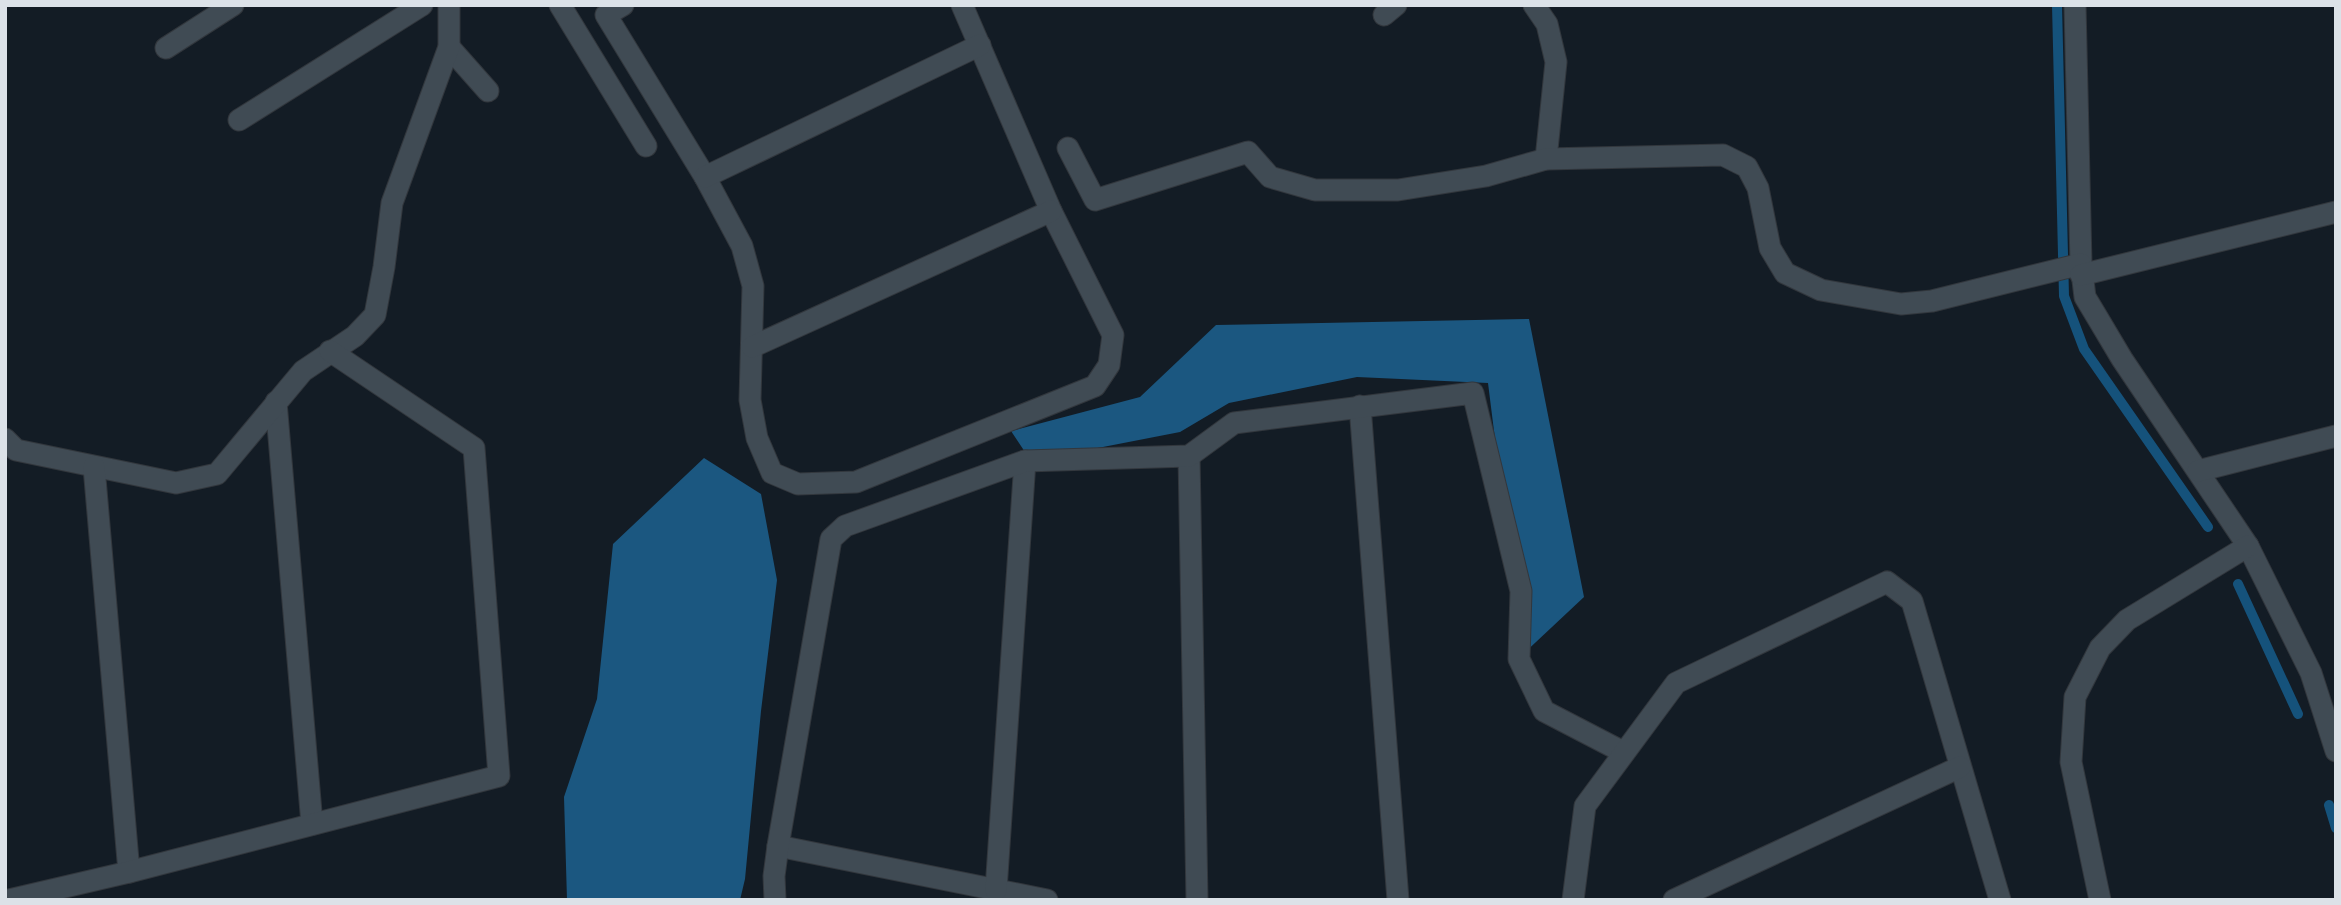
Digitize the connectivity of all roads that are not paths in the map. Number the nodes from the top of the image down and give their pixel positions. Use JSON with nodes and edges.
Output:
{"nodes":[{"id":1,"x":233,"y":5,"type":"edge"},
{"id":2,"x":422,"y":5,"type":"edge"},
{"id":3,"x":450,"y":5,"type":"edge"},
{"id":4,"x":560,"y":5,"type":"edge"},
{"id":5,"x":623,"y":5,"type":"edge"},
{"id":6,"x":962,"y":5,"type":"edge"},
{"id":7,"x":1534,"y":5,"type":"edge"},
{"id":8,"x":2075,"y":5,"type":"edge"},
{"id":9,"x":980,"y":45,"type":"junction"},
{"id":10,"x":449,"y":47,"type":"junction"},
{"id":11,"x":166,"y":48,"type":"dead end"},
{"id":12,"x":488,"y":91,"type":"dead end"},
{"id":13,"x":239,"y":120,"type":"dead end"},
{"id":14,"x":646,"y":146,"type":"dead end"},
{"id":15,"x":1068,"y":148,"type":"dead end"},
{"id":16,"x":1546,"y":159,"type":"junction"},
{"id":17,"x":705,"y":177,"type":"junction"},
{"id":18,"x":1051,"y":211,"type":"junction"},
{"id":19,"x":2336,"y":212,"type":"edge"},
{"id":20,"x":2081,"y":270,"type":"junction"},
{"id":21,"x":752,"y":347,"type":"junction"},
{"id":22,"x":330,"y":351,"type":"junction"},
{"id":23,"x":276,"y":402,"type":"junction"},
{"id":24,"x":1360,"y":406,"type":"junction"},
{"id":25,"x":2336,"y":436,"type":"edge"},
{"id":26,"x":5,"y":439,"type":"edge"},
{"id":27,"x":1189,"y":456,"type":"junction"},
{"id":28,"x":1025,"y":461,"type":"junction"},
{"id":29,"x":94,"y":467,"type":"junction"},
{"id":30,"x":2198,"y":471,"type":"junction"},
{"id":31,"x":2248,"y":546,"type":"junction"},
{"id":32,"x":2336,"y":751,"type":"edge"},
{"id":33,"x":1623,"y":752,"type":"junction"},
{"id":34,"x":1960,"y":767,"type":"junction"},
{"id":35,"x":312,"y":824,"type":"junction"},
{"id":36,"x":778,"y":846,"type":"junction"},
{"id":37,"x":129,"y":872,"type":"junction"},
{"id":38,"x":996,"y":890,"type":"junction"},
{"id":39,"x":9,"y":900,"type":"edge"},
{"id":40,"x":775,"y":900,"type":"edge"},
{"id":41,"x":1047,"y":900,"type":"edge"},
{"id":42,"x":1197,"y":900,"type":"edge"},
{"id":43,"x":1398,"y":900,"type":"edge"},
{"id":44,"x":1573,"y":900,"type":"edge"},
{"id":45,"x":1674,"y":900,"type":"edge"},
{"id":46,"x":2000,"y":900,"type":"edge"},
{"id":47,"x":2101,"y":900,"type":"edge"}],
"edges":[{"from":1,"to":11,"type":"street"},
{"from":2,"to":13,"type":"street"},
{"from":3,"to":10,"type":"street"},
{"from":4,"to":14,"type":"street"},
{"from":5,"to":17,"type":"street"},
{"from":6,"to":9,"type":"street"},
{"from":7,"to":16,"type":"street"},
{"from":8,"to":20,"type":"street"},
{"from":9,"to":17,"type":"street"},
{"from":9,"to":18,"type":"street"},
{"from":10,"to":12,"type":"street"},
{"from":10,"to":22,"type":"street"},
{"from":15,"to":16,"type":"street"},
{"from":16,"to":20,"type":"street"},
{"from":17,"to":21,"type":"street"},
{"from":18,"to":21,"type":"street"},
{"from":18,"to":21,"type":"street"},
{"from":19,"to":20,"type":"street"},
{"from":20,"to":30,"type":"street"},
{"from":22,"to":23,"type":"street"},
{"from":22,"to":35,"type":"street"},
{"from":23,"to":29,"type":"street"},
{"from":23,"to":35,"type":"street"},
{"from":24,"to":27,"type":"street"},
{"from":24,"to":33,"type":"street"},
{"from":24,"to":43,"type":"street"},
{"from":25,"to":30,"type":"street"},
{"from":26,"to":29,"type":"street"},
{"from":27,"to":28,"type":"street"},
{"from":27,"to":42,"type":"street"},
{"from":28,"to":36,"type":"street"},
{"from":28,"to":38,"type":"street"},
{"from":29,"to":37,"type":"street"},
{"from":30,"to":31,"type":"street"},
{"from":31,"to":32,"type":"street"},
{"from":31,"to":47,"type":"street"},
{"from":33,"to":34,"type":"street"},
{"from":33,"to":44,"type":"street"},
{"from":34,"to":45,"type":"street"},
{"from":34,"to":46,"type":"street"},
{"from":35,"to":37,"type":"street"},
{"from":36,"to":38,"type":"street"},
{"from":36,"to":40,"type":"street"},
{"from":37,"to":39,"type":"street"},
{"from":38,"to":41,"type":"street"}]}
